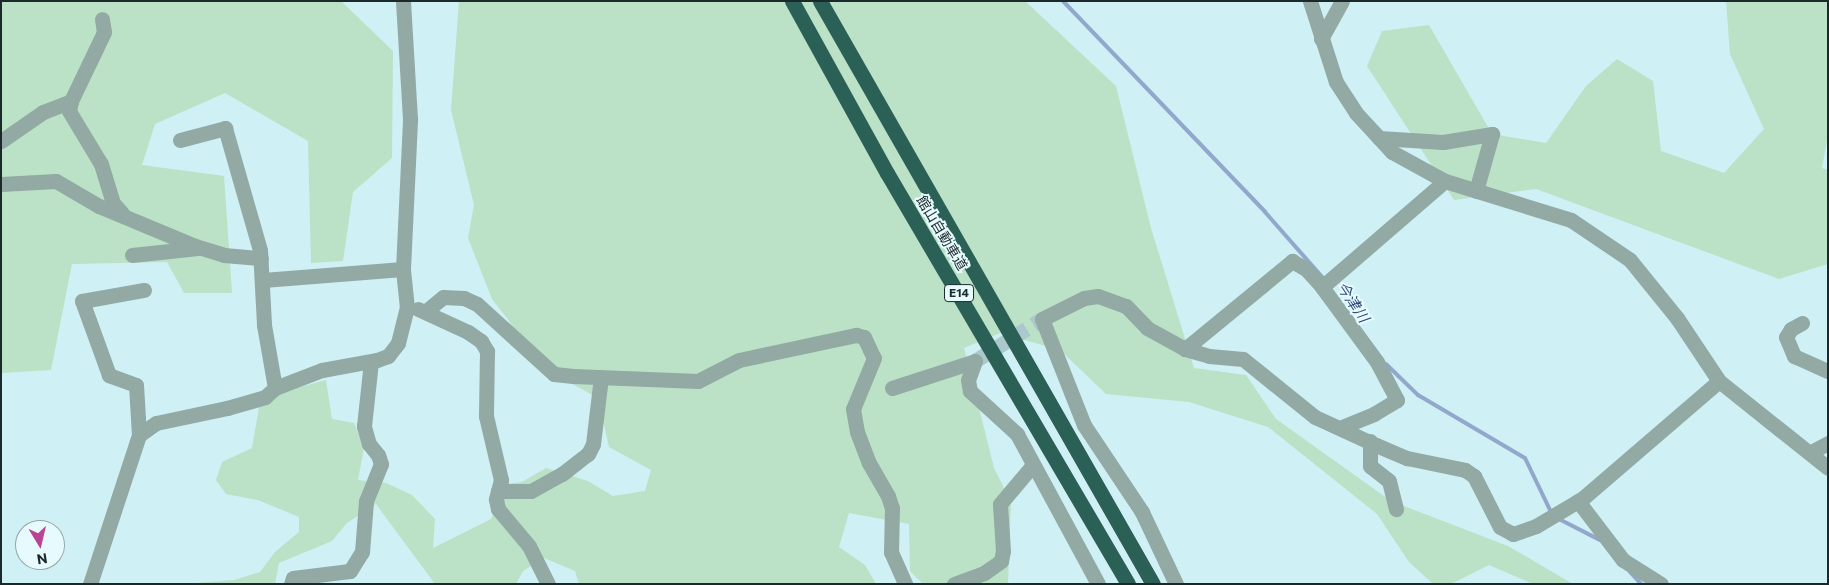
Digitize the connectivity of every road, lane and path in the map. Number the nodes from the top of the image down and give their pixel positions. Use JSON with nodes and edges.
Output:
{"nodes":[{"id":1,"x":403,"y":1,"type":"edge"},
{"id":2,"x":792,"y":1,"type":"edge"},
{"id":3,"x":820,"y":1,"type":"edge"},
{"id":4,"x":1310,"y":1,"type":"edge"},
{"id":5,"x":1342,"y":1,"type":"edge"},
{"id":6,"x":102,"y":19,"type":"dead end"},
{"id":7,"x":1321,"y":39,"type":"junction"},
{"id":8,"x":70,"y":102,"type":"junction"},
{"id":9,"x":1379,"y":138,"type":"junction"},
{"id":10,"x":180,"y":140,"type":"dead end"},
{"id":11,"x":1,"y":141,"type":"edge"},
{"id":12,"x":1444,"y":181,"type":"junction"},
{"id":13,"x":1,"y":184,"type":"edge"},
{"id":14,"x":1476,"y":190,"type":"junction"},
{"id":15,"x":122,"y":213,"type":"junction"},
{"id":16,"x":200,"y":247,"type":"junction"},
{"id":17,"x":132,"y":255,"type":"dead end"},
{"id":18,"x":261,"y":258,"type":"junction"},
{"id":19,"x":403,"y":269,"type":"junction"},
{"id":20,"x":263,"y":280,"type":"junction"},
{"id":21,"x":1322,"y":288,"type":"junction"},
{"id":22,"x":144,"y":290,"type":"dead end"},
{"id":23,"x":407,"y":308,"type":"junction"},
{"id":24,"x":426,"y":310,"type":"junction"},
{"id":25,"x":1802,"y":323,"type":"dead end"},
{"id":26,"x":1185,"y":349,"type":"junction"},
{"id":27,"x":370,"y":362,"type":"junction"},
{"id":28,"x":1828,"y":370,"type":"edge"},
{"id":29,"x":601,"y":377,"type":"junction"},
{"id":30,"x":1719,"y":382,"type":"junction"},
{"id":31,"x":275,"y":388,"type":"junction"},
{"id":32,"x":892,"y":388,"type":"dead end"},
{"id":33,"x":1341,"y":427,"type":"junction"},
{"id":34,"x":139,"y":434,"type":"junction"},
{"id":35,"x":1370,"y":441,"type":"junction"},
{"id":36,"x":1828,"y":443,"type":"edge"},
{"id":37,"x":1810,"y":452,"type":"junction"},
{"id":38,"x":1032,"y":466,"type":"junction"},
{"id":39,"x":1828,"y":468,"type":"edge"},
{"id":40,"x":498,"y":491,"type":"junction"},
{"id":41,"x":1578,"y":501,"type":"junction"},
{"id":42,"x":1396,"y":509,"type":"dead end"},
{"id":43,"x":90,"y":584,"type":"edge"},
{"id":44,"x":291,"y":584,"type":"edge"},
{"id":45,"x":548,"y":584,"type":"edge"},
{"id":46,"x":905,"y":584,"type":"edge"},
{"id":47,"x":954,"y":584,"type":"edge"},
{"id":48,"x":1098,"y":584,"type":"edge"},
{"id":49,"x":1128,"y":584,"type":"edge"},
{"id":50,"x":1153,"y":584,"type":"edge"},
{"id":51,"x":1176,"y":584,"type":"edge"},
{"id":52,"x":1661,"y":584,"type":"edge"}],
"edges":[{"from":1,"to":19,"type":"street"},
{"from":2,"to":49,"type":"highway","name":"館山自動車道","number":"E14"},
{"from":3,"to":50,"type":"highway","name":"館山自動車道","number":"E14"},
{"from":4,"to":7,"type":"street"},
{"from":5,"to":7,"type":"street"},
{"from":6,"to":8,"type":"street"},
{"from":7,"to":9,"type":"street"},
{"from":8,"to":11,"type":"street"},
{"from":8,"to":15,"type":"street"},
{"from":9,"to":12,"type":"street"},
{"from":9,"to":14,"type":"street"},
{"from":10,"to":18,"type":"street"},
{"from":12,"to":14,"type":"street"},
{"from":12,"to":21,"type":"street"},
{"from":13,"to":15,"type":"street"},
{"from":14,"to":30,"type":"street"},
{"from":15,"to":16,"type":"street"},
{"from":16,"to":17,"type":"street"},
{"from":16,"to":18,"type":"street"},
{"from":18,"to":20,"type":"street"},
{"from":19,"to":20,"type":"street"},
{"from":19,"to":23,"type":"street"},
{"from":20,"to":31,"type":"street"},
{"from":21,"to":26,"type":"street"},
{"from":21,"to":33,"type":"street"},
{"from":22,"to":34,"type":"street"},
{"from":23,"to":24,"type":"street"},
{"from":23,"to":27,"type":"street"},
{"from":24,"to":29,"type":"street"},
{"from":24,"to":40,"type":"street"},
{"from":25,"to":28,"type":"street"},
{"from":26,"to":33,"type":"street"},
{"from":26,"to":51,"type":"street"},
{"from":27,"to":31,"type":"street"},
{"from":27,"to":44,"type":"street"},
{"from":29,"to":40,"type":"street"},
{"from":29,"to":46,"type":"street"},
{"from":30,"to":37,"type":"street"},
{"from":30,"to":41,"type":"street"},
{"from":31,"to":34,"type":"street"},
{"from":32,"to":38,"type":"street"},
{"from":33,"to":35,"type":"street"},
{"from":34,"to":43,"type":"street"},
{"from":35,"to":41,"type":"street"},
{"from":35,"to":42,"type":"street"},
{"from":36,"to":37,"type":"street"},
{"from":37,"to":39,"type":"street"},
{"from":38,"to":47,"type":"street"},
{"from":38,"to":48,"type":"street"},
{"from":40,"to":45,"type":"street"},
{"from":41,"to":52,"type":"street"}]}
